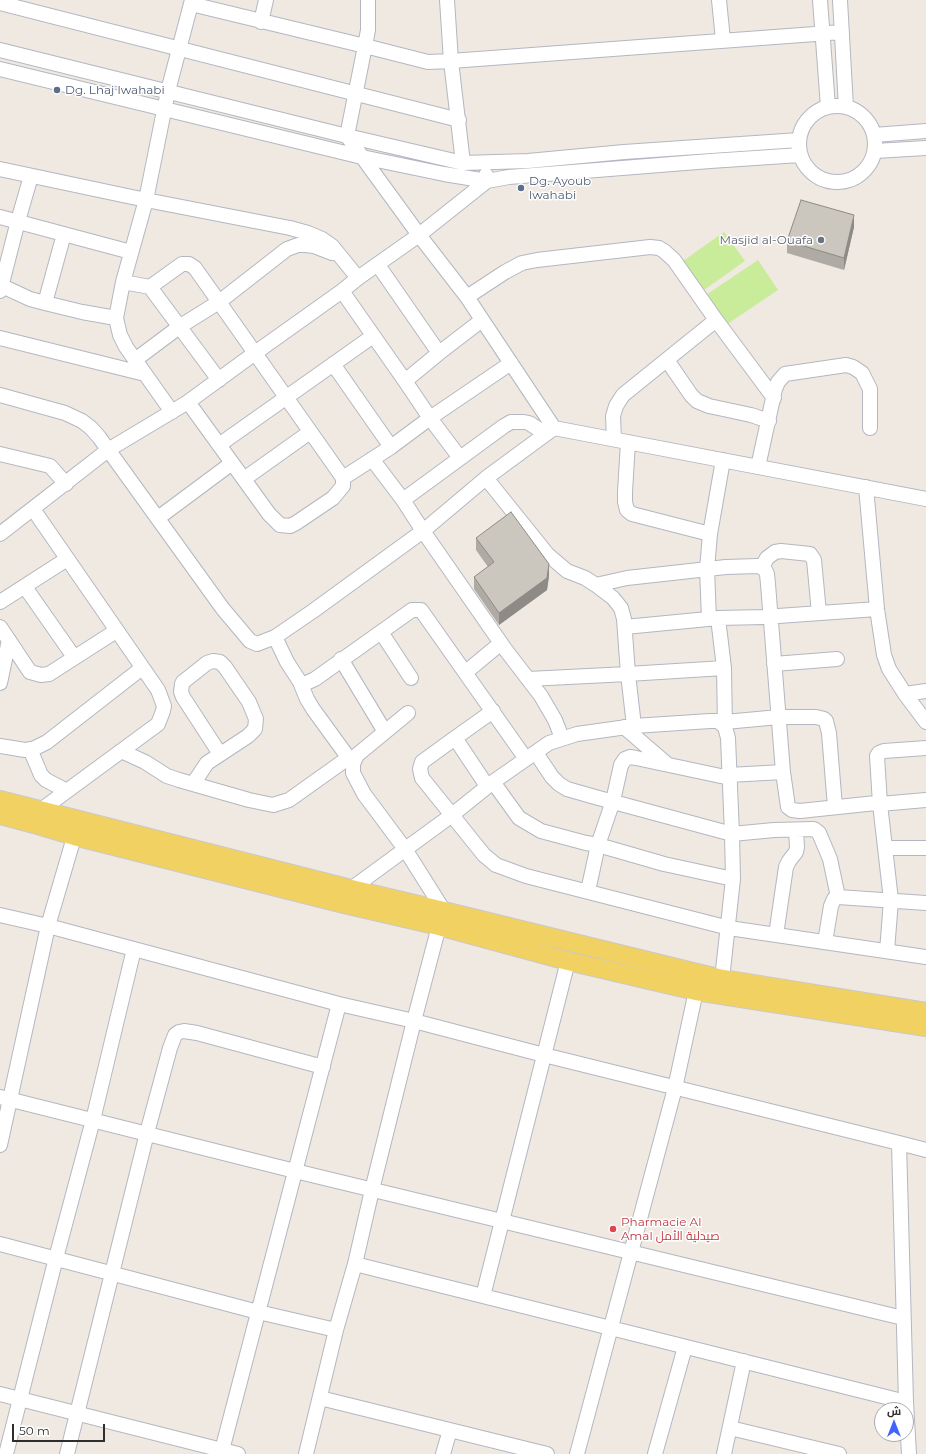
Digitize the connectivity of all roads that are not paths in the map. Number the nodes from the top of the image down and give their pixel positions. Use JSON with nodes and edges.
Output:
{"nodes":[{"id":1,"x":266,"y":0,"type":"edge"},
{"id":2,"x":368,"y":0,"type":"edge"},
{"id":3,"x":447,"y":0,"type":"edge"},
{"id":4,"x":719,"y":0,"type":"edge"},
{"id":5,"x":820,"y":0,"type":"edge"},
{"id":6,"x":840,"y":0,"type":"edge"},
{"id":7,"x":192,"y":2,"type":"edge"},
{"id":8,"x":0,"y":4,"type":"edge"},
{"id":9,"x":261,"y":22,"type":"junction"},
{"id":10,"x":842,"y":32,"type":"junction"},
{"id":11,"x":823,"y":33,"type":"junction"},
{"id":12,"x":723,"y":40,"type":"junction"},
{"id":13,"x":365,"y":46,"type":"junction"},
{"id":14,"x":179,"y":49,"type":"junction"},
{"id":15,"x":0,"y":50,"type":"edge"},
{"id":16,"x":451,"y":61,"type":"junction"},
{"id":17,"x":0,"y":69,"type":"edge"},
{"id":18,"x":168,"y":91,"type":"junction"},
{"id":19,"x":355,"y":94,"type":"junction"},
{"id":20,"x":828,"y":107,"type":"junction"},
{"id":21,"x":846,"y":107,"type":"junction"},
{"id":22,"x":164,"y":108,"type":"junction"},
{"id":23,"x":458,"y":120,"type":"junction"},
{"id":24,"x":926,"y":131,"type":"edge"},
{"id":25,"x":874,"y":135,"type":"junction"},
{"id":26,"x":347,"y":136,"type":"junction"},
{"id":27,"x":799,"y":140,"type":"junction"},
{"id":28,"x":926,"y":148,"type":"edge"},
{"id":29,"x":875,"y":151,"type":"junction"},
{"id":30,"x":800,"y":155,"type":"junction"},
{"id":31,"x":362,"y":157,"type":"junction"},
{"id":32,"x":463,"y":163,"type":"junction"},
{"id":33,"x":486,"y":163,"type":"junction"},
{"id":34,"x":0,"y":169,"type":"edge"},
{"id":35,"x":31,"y":176,"type":"junction"},
{"id":36,"x":487,"y":180,"type":"junction"},
{"id":37,"x":146,"y":200,"type":"junction"},
{"id":38,"x":0,"y":217,"type":"edge"},
{"id":39,"x":18,"y":221,"type":"junction"},
{"id":40,"x":64,"y":234,"type":"junction"},
{"id":41,"x":419,"y":235,"type":"junction"},
{"id":42,"x":132,"y":252,"type":"junction"},
{"id":43,"x":342,"y":258,"type":"junction"},
{"id":44,"x":378,"y":265,"type":"junction"},
{"id":45,"x":358,"y":278,"type":"junction"},
{"id":46,"x":124,"y":282,"type":"junction"},
{"id":47,"x":150,"y":287,"type":"junction"},
{"id":48,"x":0,"y":288,"type":"edge"},
{"id":49,"x":342,"y":291,"type":"junction"},
{"id":50,"x":467,"y":297,"type":"junction"},
{"id":51,"x":219,"y":302,"type":"junction"},
{"id":52,"x":45,"y":303,"type":"junction"},
{"id":53,"x":116,"y":318,"type":"junction"},
{"id":54,"x":482,"y":320,"type":"junction"},
{"id":55,"x":716,"y":320,"type":"junction"},
{"id":56,"x":179,"y":327,"type":"junction"},
{"id":57,"x":373,"y":336,"type":"junction"},
{"id":58,"x":0,"y":338,"type":"edge"},
{"id":59,"x":255,"y":353,"type":"junction"},
{"id":60,"x":439,"y":353,"type":"junction"},
{"id":61,"x":134,"y":360,"type":"junction"},
{"id":62,"x":666,"y":360,"type":"junction"},
{"id":63,"x":511,"y":362,"type":"junction"},
{"id":64,"x":333,"y":364,"type":"junction"},
{"id":65,"x":145,"y":374,"type":"junction"},
{"id":66,"x":219,"y":380,"type":"junction"},
{"id":67,"x":406,"y":381,"type":"junction"},
{"id":68,"x":0,"y":395,"type":"edge"},
{"id":69,"x":286,"y":398,"type":"junction"},
{"id":70,"x":774,"y":398,"type":"junction"},
{"id":71,"x":188,"y":402,"type":"junction"},
{"id":72,"x":172,"y":412,"type":"junction"},
{"id":73,"x":430,"y":418,"type":"junction"},
{"id":74,"x":769,"y":420,"type":"junction"},
{"id":75,"x":870,"y":428,"type":"dead end"},
{"id":76,"x":550,"y":431,"type":"junction"},
{"id":77,"x":310,"y":432,"type":"junction"},
{"id":78,"x":614,"y":439,"type":"junction"},
{"id":79,"x":628,"y":442,"type":"junction"},
{"id":80,"x":219,"y":445,"type":"junction"},
{"id":81,"x":391,"y":447,"type":"junction"},
{"id":82,"x":108,"y":450,"type":"junction"},
{"id":83,"x":0,"y":454,"type":"edge"},
{"id":84,"x":460,"y":458,"type":"junction"},
{"id":85,"x":372,"y":459,"type":"junction"},
{"id":86,"x":723,"y":460,"type":"junction"},
{"id":87,"x":232,"y":463,"type":"junction"},
{"id":88,"x":758,"y":467,"type":"junction"},
{"id":89,"x":343,"y":478,"type":"junction"},
{"id":90,"x":486,"y":478,"type":"junction"},
{"id":91,"x":244,"y":479,"type":"junction"},
{"id":92,"x":66,"y":484,"type":"junction"},
{"id":93,"x":866,"y":487,"type":"junction"},
{"id":94,"x":926,"y":499,"type":"edge"},
{"id":95,"x":403,"y":500,"type":"junction"},
{"id":96,"x":33,"y":510,"type":"junction"},
{"id":97,"x":158,"y":518,"type":"junction"},
{"id":98,"x":423,"y":531,"type":"junction"},
{"id":99,"x":0,"y":534,"type":"edge"},
{"id":100,"x":710,"y":534,"type":"junction"},
{"id":101,"x":67,"y":559,"type":"junction"},
{"id":102,"x":762,"y":567,"type":"junction"},
{"id":103,"x":706,"y":569,"type":"junction"},
{"id":104,"x":596,"y":585,"type":"junction"},
{"id":105,"x":25,"y":587,"type":"junction"},
{"id":106,"x":0,"y":602,"type":"edge"},
{"id":107,"x":876,"y":609,"type":"junction"},
{"id":108,"x":819,"y":613,"type":"junction"},
{"id":109,"x":770,"y":616,"type":"junction"},
{"id":110,"x":713,"y":618,"type":"junction"},
{"id":111,"x":0,"y":627,"type":"edge"},
{"id":112,"x":625,"y":627,"type":"junction"},
{"id":113,"x":116,"y":630,"type":"junction"},
{"id":114,"x":381,"y":632,"type":"junction"},
{"id":115,"x":275,"y":637,"type":"junction"},
{"id":116,"x":9,"y":640,"type":"junction"},
{"id":117,"x":501,"y":643,"type":"junction"},
{"id":118,"x":74,"y":657,"type":"junction"},
{"id":119,"x":341,"y":659,"type":"junction"},
{"id":120,"x":837,"y":659,"type":"dead end"},
{"id":121,"x":774,"y":664,"type":"junction"},
{"id":122,"x":142,"y":668,"type":"junction"},
{"id":123,"x":724,"y":668,"type":"junction"},
{"id":124,"x":466,"y":672,"type":"junction"},
{"id":125,"x":628,"y":674,"type":"junction"},
{"id":126,"x":411,"y":678,"type":"dead end"},
{"id":127,"x":528,"y":679,"type":"junction"},
{"id":128,"x":300,"y":682,"type":"junction"},
{"id":129,"x":0,"y":683,"type":"edge"},
{"id":130,"x":926,"y":691,"type":"edge"},
{"id":131,"x":905,"y":694,"type":"junction"},
{"id":132,"x":493,"y":711,"type":"junction"},
{"id":133,"x":408,"y":713,"type":"dead end"},
{"id":134,"x":779,"y":717,"type":"junction"},
{"id":135,"x":926,"y":722,"type":"edge"},
{"id":136,"x":725,"y":725,"type":"junction"},
{"id":137,"x":629,"y":727,"type":"junction"},
{"id":138,"x":385,"y":732,"type":"junction"},
{"id":139,"x":455,"y":738,"type":"junction"},
{"id":140,"x":562,"y":738,"type":"junction"},
{"id":141,"x":0,"y":746,"type":"edge"},
{"id":142,"x":926,"y":748,"type":"edge"},
{"id":143,"x":30,"y":749,"type":"junction"},
{"id":144,"x":121,"y":751,"type":"junction"},
{"id":145,"x":220,"y":754,"type":"junction"},
{"id":146,"x":531,"y":756,"type":"junction"},
{"id":147,"x":350,"y":761,"type":"junction"},
{"id":148,"x":667,"y":765,"type":"junction"},
{"id":149,"x":783,"y":772,"type":"junction"},
{"id":150,"x":730,"y":776,"type":"junction"},
{"id":151,"x":193,"y":784,"type":"junction"},
{"id":152,"x":490,"y":784,"type":"junction"},
{"id":153,"x":67,"y":791,"type":"junction"},
{"id":154,"x":0,"y":800,"type":"edge"},
{"id":155,"x":926,"y":800,"type":"edge"},
{"id":156,"x":613,"y":801,"type":"junction"},
{"id":157,"x":880,"y":804,"type":"junction"},
{"id":158,"x":836,"y":807,"type":"junction"},
{"id":159,"x":0,"y":815,"type":"edge"},
{"id":160,"x":452,"y":815,"type":"junction"},
{"id":161,"x":37,"y":817,"type":"junction"},
{"id":162,"x":77,"y":828,"type":"junction"},
{"id":163,"x":796,"y":830,"type":"junction"},
{"id":164,"x":732,"y":834,"type":"junction"},
{"id":165,"x":598,"y":845,"type":"junction"},
{"id":166,"x":886,"y":848,"type":"junction"},
{"id":167,"x":926,"y":848,"type":"edge"},
{"id":168,"x":405,"y":849,"type":"junction"},
{"id":169,"x":733,"y":879,"type":"junction"},
{"id":170,"x":588,"y":891,"type":"junction"},
{"id":171,"x":347,"y":897,"type":"junction"},
{"id":172,"x":838,"y":897,"type":"junction"},
{"id":173,"x":891,"y":900,"type":"junction"},
{"id":174,"x":926,"y":902,"type":"edge"},
{"id":175,"x":0,"y":915,"type":"edge"},
{"id":176,"x":442,"y":918,"type":"junction"},
{"id":177,"x":48,"y":926,"type":"junction"},
{"id":178,"x":729,"y":928,"type":"junction"},
{"id":179,"x":776,"y":935,"type":"junction"},
{"id":180,"x":825,"y":942,"type":"junction"},
{"id":181,"x":134,"y":949,"type":"junction"},
{"id":182,"x":887,"y":951,"type":"junction"},
{"id":183,"x":926,"y":957,"type":"edge"},
{"id":184,"x":568,"y":961,"type":"junction"},
{"id":185,"x":697,"y":973,"type":"junction"},
{"id":186,"x":722,"y":987,"type":"junction"},
{"id":187,"x":696,"y":991,"type":"junction"},
{"id":188,"x":339,"y":1004,"type":"junction"},
{"id":189,"x":926,"y":1012,"type":"edge"},
{"id":190,"x":414,"y":1021,"type":"junction"},
{"id":191,"x":926,"y":1027,"type":"edge"},
{"id":192,"x":544,"y":1055,"type":"junction"},
{"id":193,"x":323,"y":1067,"type":"junction"},
{"id":194,"x":674,"y":1088,"type":"junction"},
{"id":195,"x":6,"y":1098,"type":"edge"},
{"id":196,"x":93,"y":1120,"type":"junction"},
{"id":197,"x":147,"y":1133,"type":"junction"},
{"id":198,"x":899,"y":1144,"type":"junction"},
{"id":199,"x":0,"y":1145,"type":"edge"},
{"id":200,"x":926,"y":1150,"type":"edge"},
{"id":201,"x":295,"y":1172,"type":"junction"},
{"id":202,"x":372,"y":1190,"type":"junction"},
{"id":203,"x":501,"y":1221,"type":"junction"},
{"id":204,"x":0,"y":1244,"type":"edge"},
{"id":205,"x":630,"y":1252,"type":"junction"},
{"id":206,"x":56,"y":1258,"type":"junction"},
{"id":207,"x":355,"y":1264,"type":"junction"},
{"id":208,"x":113,"y":1273,"type":"junction"},
{"id":209,"x":483,"y":1296,"type":"junction"},
{"id":210,"x":258,"y":1312,"type":"junction"},
{"id":211,"x":903,"y":1318,"type":"junction"},
{"id":212,"x":611,"y":1328,"type":"junction"},
{"id":213,"x":336,"y":1330,"type":"junction"},
{"id":214,"x":685,"y":1347,"type":"junction"},
{"id":215,"x":744,"y":1361,"type":"junction"},
{"id":216,"x":0,"y":1394,"type":"edge"},
{"id":217,"x":320,"y":1398,"type":"junction"},
{"id":218,"x":20,"y":1399,"type":"junction"},
{"id":219,"x":906,"y":1402,"type":"joint"},
{"id":220,"x":77,"y":1413,"type":"junction"},
{"id":221,"x":730,"y":1428,"type":"junction"},
{"id":222,"x":450,"y":1430,"type":"junction"},
{"id":223,"x":908,"y":1442,"type":"edge"},
{"id":224,"x":221,"y":1452,"type":"edge"},
{"id":225,"x":6,"y":1454,"type":"edge"},
{"id":226,"x":67,"y":1454,"type":"edge"},
{"id":227,"x":238,"y":1454,"type":"edge"},
{"id":228,"x":306,"y":1454,"type":"edge"},
{"id":229,"x":443,"y":1454,"type":"edge"},
{"id":230,"x":547,"y":1454,"type":"edge"},
{"id":231,"x":577,"y":1454,"type":"edge"},
{"id":232,"x":655,"y":1454,"type":"edge"},
{"id":233,"x":724,"y":1454,"type":"edge"},
{"id":234,"x":839,"y":1454,"type":"edge"},
{"id":235,"x":909,"y":1454,"type":"edge"}],
"edges":[{"from":1,"to":9,"type":"street"},
{"from":2,"to":13,"type":"street"},
{"from":3,"to":16,"type":"street"},
{"from":4,"to":12,"type":"street"},
{"from":5,"to":11,"type":"street"},
{"from":6,"to":10,"type":"street"},
{"from":7,"to":9,"type":"street"},
{"from":7,"to":14,"type":"street"},
{"from":8,"to":14,"type":"street"},
{"from":9,"to":13,"type":"street"},
{"from":10,"to":11,"type":"street"},
{"from":10,"to":21,"type":"street"},
{"from":11,"to":12,"type":"street"},
{"from":11,"to":20,"type":"street"},
{"from":12,"to":16,"type":"street"},
{"from":13,"to":16,"type":"street"},
{"from":13,"to":19,"type":"street"},
{"from":14,"to":18,"type":"street"},
{"from":14,"to":19,"type":"street"},
{"from":15,"to":18,"type":"street"},
{"from":16,"to":23,"type":"street"},
{"from":17,"to":22,"type":"street"},
{"from":18,"to":22,"type":"street"},
{"from":18,"to":26,"type":"street"},
{"from":19,"to":23,"type":"street"},
{"from":19,"to":26,"type":"street"},
{"from":20,"to":21,"type":"street"},
{"from":20,"to":27,"type":"street"},
{"from":21,"to":25,"type":"street"},
{"from":22,"to":31,"type":"street"},
{"from":22,"to":37,"type":"street"},
{"from":23,"to":32,"type":"street"},
{"from":24,"to":25,"type":"street"},
{"from":25,"to":29,"type":"street"},
{"from":26,"to":31,"type":"street"},
{"from":26,"to":32,"type":"street"},
{"from":27,"to":30,"type":"street"},
{"from":27,"to":33,"type":"street"},
{"from":28,"to":29,"type":"street"},
{"from":29,"to":30,"type":"street"},
{"from":30,"to":36,"type":"street"},
{"from":31,"to":36,"type":"street"},
{"from":31,"to":41,"type":"street"},
{"from":32,"to":33,"type":"street"},
{"from":33,"to":36,"type":"street"},
{"from":34,"to":35,"type":"street"},
{"from":35,"to":37,"type":"street"},
{"from":35,"to":39,"type":"street"},
{"from":36,"to":41,"type":"street"},
{"from":37,"to":42,"type":"street"},
{"from":37,"to":43,"type":"street"},
{"from":38,"to":39,"type":"street"},
{"from":39,"to":40,"type":"street"},
{"from":39,"to":48,"type":"street"},
{"from":40,"to":42,"type":"street"},
{"from":40,"to":52,"type":"street"},
{"from":41,"to":44,"type":"street"},
{"from":41,"to":50,"type":"street"},
{"from":42,"to":46,"type":"street"},
{"from":43,"to":45,"type":"street"},
{"from":43,"to":51,"type":"street"},
{"from":44,"to":45,"type":"street"},
{"from":44,"to":60,"type":"street"},
{"from":45,"to":49,"type":"street"},
{"from":46,"to":47,"type":"street"},
{"from":46,"to":53,"type":"street"},
{"from":47,"to":51,"type":"street"},
{"from":47,"to":56,"type":"street"},
{"from":48,"to":52,"type":"street"},
{"from":49,"to":57,"type":"street"},
{"from":49,"to":59,"type":"street"},
{"from":50,"to":54,"type":"street"},
{"from":50,"to":55,"type":"street"},
{"from":51,"to":56,"type":"street"},
{"from":51,"to":59,"type":"street"},
{"from":52,"to":53,"type":"street"},
{"from":53,"to":61,"type":"street"},
{"from":54,"to":60,"type":"street"},
{"from":54,"to":63,"type":"street"},
{"from":55,"to":62,"type":"street"},
{"from":55,"to":70,"type":"street"},
{"from":56,"to":61,"type":"street"},
{"from":56,"to":66,"type":"street"},
{"from":57,"to":64,"type":"street"},
{"from":57,"to":67,"type":"street"},
{"from":58,"to":65,"type":"street"},
{"from":59,"to":66,"type":"street"},
{"from":59,"to":69,"type":"street"},
{"from":60,"to":67,"type":"street"},
{"from":61,"to":65,"type":"street"},
{"from":62,"to":74,"type":"street"},
{"from":62,"to":78,"type":"street"},
{"from":63,"to":73,"type":"street"},
{"from":63,"to":76,"type":"street"},
{"from":64,"to":69,"type":"street"},
{"from":64,"to":81,"type":"street"},
{"from":65,"to":72,"type":"street"},
{"from":66,"to":71,"type":"street"},
{"from":67,"to":73,"type":"street"},
{"from":68,"to":82,"type":"street"},
{"from":69,"to":77,"type":"street"},
{"from":69,"to":80,"type":"street"},
{"from":70,"to":74,"type":"street"},
{"from":70,"to":75,"type":"street"},
{"from":71,"to":72,"type":"street"},
{"from":71,"to":80,"type":"street"},
{"from":72,"to":82,"type":"street"},
{"from":73,"to":81,"type":"street"},
{"from":73,"to":84,"type":"street"},
{"from":74,"to":88,"type":"street"},
{"from":76,"to":78,"type":"street"},
{"from":76,"to":84,"type":"street"},
{"from":76,"to":90,"type":"street"},
{"from":77,"to":89,"type":"street"},
{"from":77,"to":91,"type":"street"},
{"from":78,"to":79,"type":"street"},
{"from":79,"to":86,"type":"street"},
{"from":79,"to":100,"type":"street"},
{"from":80,"to":87,"type":"street"},
{"from":81,"to":85,"type":"street"},
{"from":82,"to":92,"type":"street"},
{"from":82,"to":97,"type":"street"},
{"from":83,"to":92,"type":"street"},
{"from":84,"to":95,"type":"street"},
{"from":85,"to":89,"type":"street"},
{"from":85,"to":95,"type":"street"},
{"from":86,"to":88,"type":"street"},
{"from":86,"to":100,"type":"street"},
{"from":87,"to":91,"type":"street"},
{"from":87,"to":97,"type":"street"},
{"from":88,"to":93,"type":"street"},
{"from":89,"to":91,"type":"street"},
{"from":90,"to":98,"type":"street"},
{"from":90,"to":104,"type":"street"},
{"from":92,"to":96,"type":"street"},
{"from":93,"to":94,"type":"street"},
{"from":93,"to":107,"type":"street"},
{"from":95,"to":98,"type":"street"},
{"from":96,"to":99,"type":"street"},
{"from":96,"to":101,"type":"street"},
{"from":97,"to":115,"type":"street"},
{"from":98,"to":115,"type":"street"},
{"from":98,"to":117,"type":"street"},
{"from":100,"to":103,"type":"street"},
{"from":101,"to":105,"type":"street"},
{"from":101,"to":113,"type":"street"},
{"from":102,"to":103,"type":"street"},
{"from":102,"to":108,"type":"street"},
{"from":102,"to":109,"type":"street"},
{"from":103,"to":104,"type":"street"},
{"from":103,"to":110,"type":"street"},
{"from":104,"to":112,"type":"street"},
{"from":105,"to":106,"type":"street"},
{"from":105,"to":118,"type":"street"},
{"from":107,"to":108,"type":"street"},
{"from":107,"to":131,"type":"street"},
{"from":108,"to":109,"type":"street"},
{"from":109,"to":110,"type":"street"},
{"from":109,"to":121,"type":"street"},
{"from":110,"to":112,"type":"street"},
{"from":110,"to":123,"type":"street"},
{"from":111,"to":116,"type":"street"},
{"from":112,"to":125,"type":"street"},
{"from":113,"to":118,"type":"street"},
{"from":113,"to":122,"type":"street"},
{"from":114,"to":119,"type":"street"},
{"from":114,"to":124,"type":"street"},
{"from":114,"to":126,"type":"street"},
{"from":115,"to":128,"type":"street"},
{"from":116,"to":118,"type":"street"},
{"from":116,"to":129,"type":"street"},
{"from":117,"to":124,"type":"street"},
{"from":117,"to":127,"type":"street"},
{"from":119,"to":128,"type":"street"},
{"from":119,"to":138,"type":"street"},
{"from":120,"to":121,"type":"street"},
{"from":121,"to":134,"type":"street"},
{"from":122,"to":143,"type":"street"},
{"from":122,"to":144,"type":"street"},
{"from":123,"to":125,"type":"street"},
{"from":123,"to":136,"type":"street"},
{"from":124,"to":132,"type":"street"},
{"from":125,"to":127,"type":"street"},
{"from":125,"to":137,"type":"street"},
{"from":127,"to":140,"type":"street"},
{"from":128,"to":147,"type":"street"},
{"from":130,"to":131,"type":"street"},
{"from":131,"to":135,"type":"street"},
{"from":132,"to":139,"type":"street"},
{"from":132,"to":146,"type":"street"},
{"from":133,"to":138,"type":"street"},
{"from":134,"to":136,"type":"street"},
{"from":134,"to":149,"type":"street"},
{"from":134,"to":158,"type":"street"},
{"from":136,"to":137,"type":"street"},
{"from":136,"to":150,"type":"street"},
{"from":137,"to":140,"type":"street"},
{"from":137,"to":148,"type":"street"},
{"from":138,"to":147,"type":"street"},
{"from":139,"to":152,"type":"street"},
{"from":139,"to":160,"type":"street"},
{"from":140,"to":146,"type":"street"},
{"from":141,"to":143,"type":"street"},
{"from":142,"to":157,"type":"street"},
{"from":143,"to":153,"type":"street"},
{"from":144,"to":151,"type":"street"},
{"from":144,"to":153,"type":"street"},
{"from":145,"to":145,"type":"street"},
{"from":145,"to":151,"type":"street"},
{"from":146,"to":152,"type":"street"},
{"from":146,"to":156,"type":"street"},
{"from":147,"to":151,"type":"street"},
{"from":147,"to":168,"type":"street"},
{"from":148,"to":150,"type":"street"},
{"from":148,"to":156,"type":"street"},
{"from":149,"to":150,"type":"street"},
{"from":149,"to":158,"type":"street"},
{"from":150,"to":164,"type":"street"},
{"from":152,"to":160,"type":"street"},
{"from":152,"to":165,"type":"street"},
{"from":153,"to":161,"type":"street"},
{"from":154,"to":161,"type":"main road"},
{"from":155,"to":157,"type":"street"},
{"from":156,"to":164,"type":"street"},
{"from":156,"to":165,"type":"street"},
{"from":157,"to":158,"type":"street"},
{"from":157,"to":166,"type":"street"},
{"from":159,"to":161,"type":"main road"},
{"from":160,"to":168,"type":"street"},
{"from":160,"to":170,"type":"street"},
{"from":161,"to":162,"type":"main road"},
{"from":162,"to":171,"type":"main road"},
{"from":162,"to":177,"type":"street"},
{"from":163,"to":164,"type":"street"},
{"from":163,"to":172,"type":"street"},
{"from":163,"to":179,"type":"street"},
{"from":164,"to":169,"type":"street"},
{"from":165,"to":169,"type":"street"},
{"from":165,"to":170,"type":"street"},
{"from":166,"to":167,"type":"street"},
{"from":166,"to":173,"type":"street"},
{"from":168,"to":171,"type":"street"},
{"from":168,"to":176,"type":"street"},
{"from":169,"to":178,"type":"street"},
{"from":170,"to":178,"type":"street"},
{"from":171,"to":176,"type":"main road"},
{"from":172,"to":173,"type":"street"},
{"from":172,"to":180,"type":"street"},
{"from":173,"to":174,"type":"street"},
{"from":173,"to":182,"type":"street"},
{"from":175,"to":177,"type":"street"},
{"from":176,"to":184,"type":"main road"},
{"from":176,"to":185,"type":"main road"},
{"from":176,"to":190,"type":"street"},
{"from":177,"to":181,"type":"street"},
{"from":177,"to":195,"type":"street"},
{"from":178,"to":179,"type":"street"},
{"from":178,"to":186,"type":"street"},
{"from":179,"to":180,"type":"street"},
{"from":180,"to":182,"type":"street"},
{"from":181,"to":188,"type":"street"},
{"from":181,"to":196,"type":"street"},
{"from":182,"to":183,"type":"street"},
{"from":184,"to":187,"type":"main road"},
{"from":184,"to":192,"type":"street"},
{"from":185,"to":186,"type":"main road"},
{"from":185,"to":187,"type":"street"},
{"from":186,"to":187,"type":"main road"},
{"from":186,"to":189,"type":"main road"},
{"from":186,"to":191,"type":"main road"},
{"from":187,"to":194,"type":"street"},
{"from":188,"to":190,"type":"street"},
{"from":188,"to":193,"type":"street"},
{"from":190,"to":192,"type":"street"},
{"from":190,"to":202,"type":"street"},
{"from":192,"to":194,"type":"street"},
{"from":192,"to":203,"type":"street"},
{"from":193,"to":197,"type":"street"},
{"from":193,"to":201,"type":"street"},
{"from":194,"to":198,"type":"street"},
{"from":194,"to":205,"type":"street"},
{"from":195,"to":196,"type":"street"},
{"from":195,"to":199,"type":"street"},
{"from":196,"to":197,"type":"street"},
{"from":196,"to":206,"type":"street"},
{"from":197,"to":201,"type":"street"},
{"from":197,"to":208,"type":"street"},
{"from":198,"to":200,"type":"street"},
{"from":198,"to":211,"type":"street"},
{"from":201,"to":202,"type":"street"},
{"from":201,"to":210,"type":"street"},
{"from":202,"to":203,"type":"street"},
{"from":202,"to":207,"type":"street"},
{"from":203,"to":205,"type":"street"},
{"from":203,"to":209,"type":"street"},
{"from":204,"to":206,"type":"street"},
{"from":205,"to":211,"type":"street"},
{"from":205,"to":212,"type":"street"},
{"from":206,"to":208,"type":"street"},
{"from":206,"to":218,"type":"street"},
{"from":207,"to":209,"type":"street"},
{"from":207,"to":213,"type":"street"},
{"from":208,"to":210,"type":"street"},
{"from":208,"to":220,"type":"street"},
{"from":209,"to":212,"type":"street"},
{"from":210,"to":213,"type":"street"},
{"from":210,"to":224,"type":"street"},
{"from":211,"to":219,"type":"street"},
{"from":212,"to":214,"type":"street"},
{"from":212,"to":231,"type":"street"},
{"from":213,"to":217,"type":"street"},
{"from":214,"to":215,"type":"street"},
{"from":214,"to":232,"type":"street"},
{"from":215,"to":219,"type":"street"},
{"from":215,"to":221,"type":"street"},
{"from":216,"to":218,"type":"street"},
{"from":217,"to":222,"type":"street"},
{"from":217,"to":228,"type":"street"},
{"from":218,"to":220,"type":"street"},
{"from":218,"to":225,"type":"street"},
{"from":220,"to":224,"type":"street"},
{"from":220,"to":226,"type":"street"},
{"from":221,"to":233,"type":"street"},
{"from":221,"to":234,"type":"street"},
{"from":222,"to":229,"type":"street"},
{"from":222,"to":230,"type":"street"},
{"from":223,"to":235,"type":"street"},
{"from":224,"to":227,"type":"street"}]}
